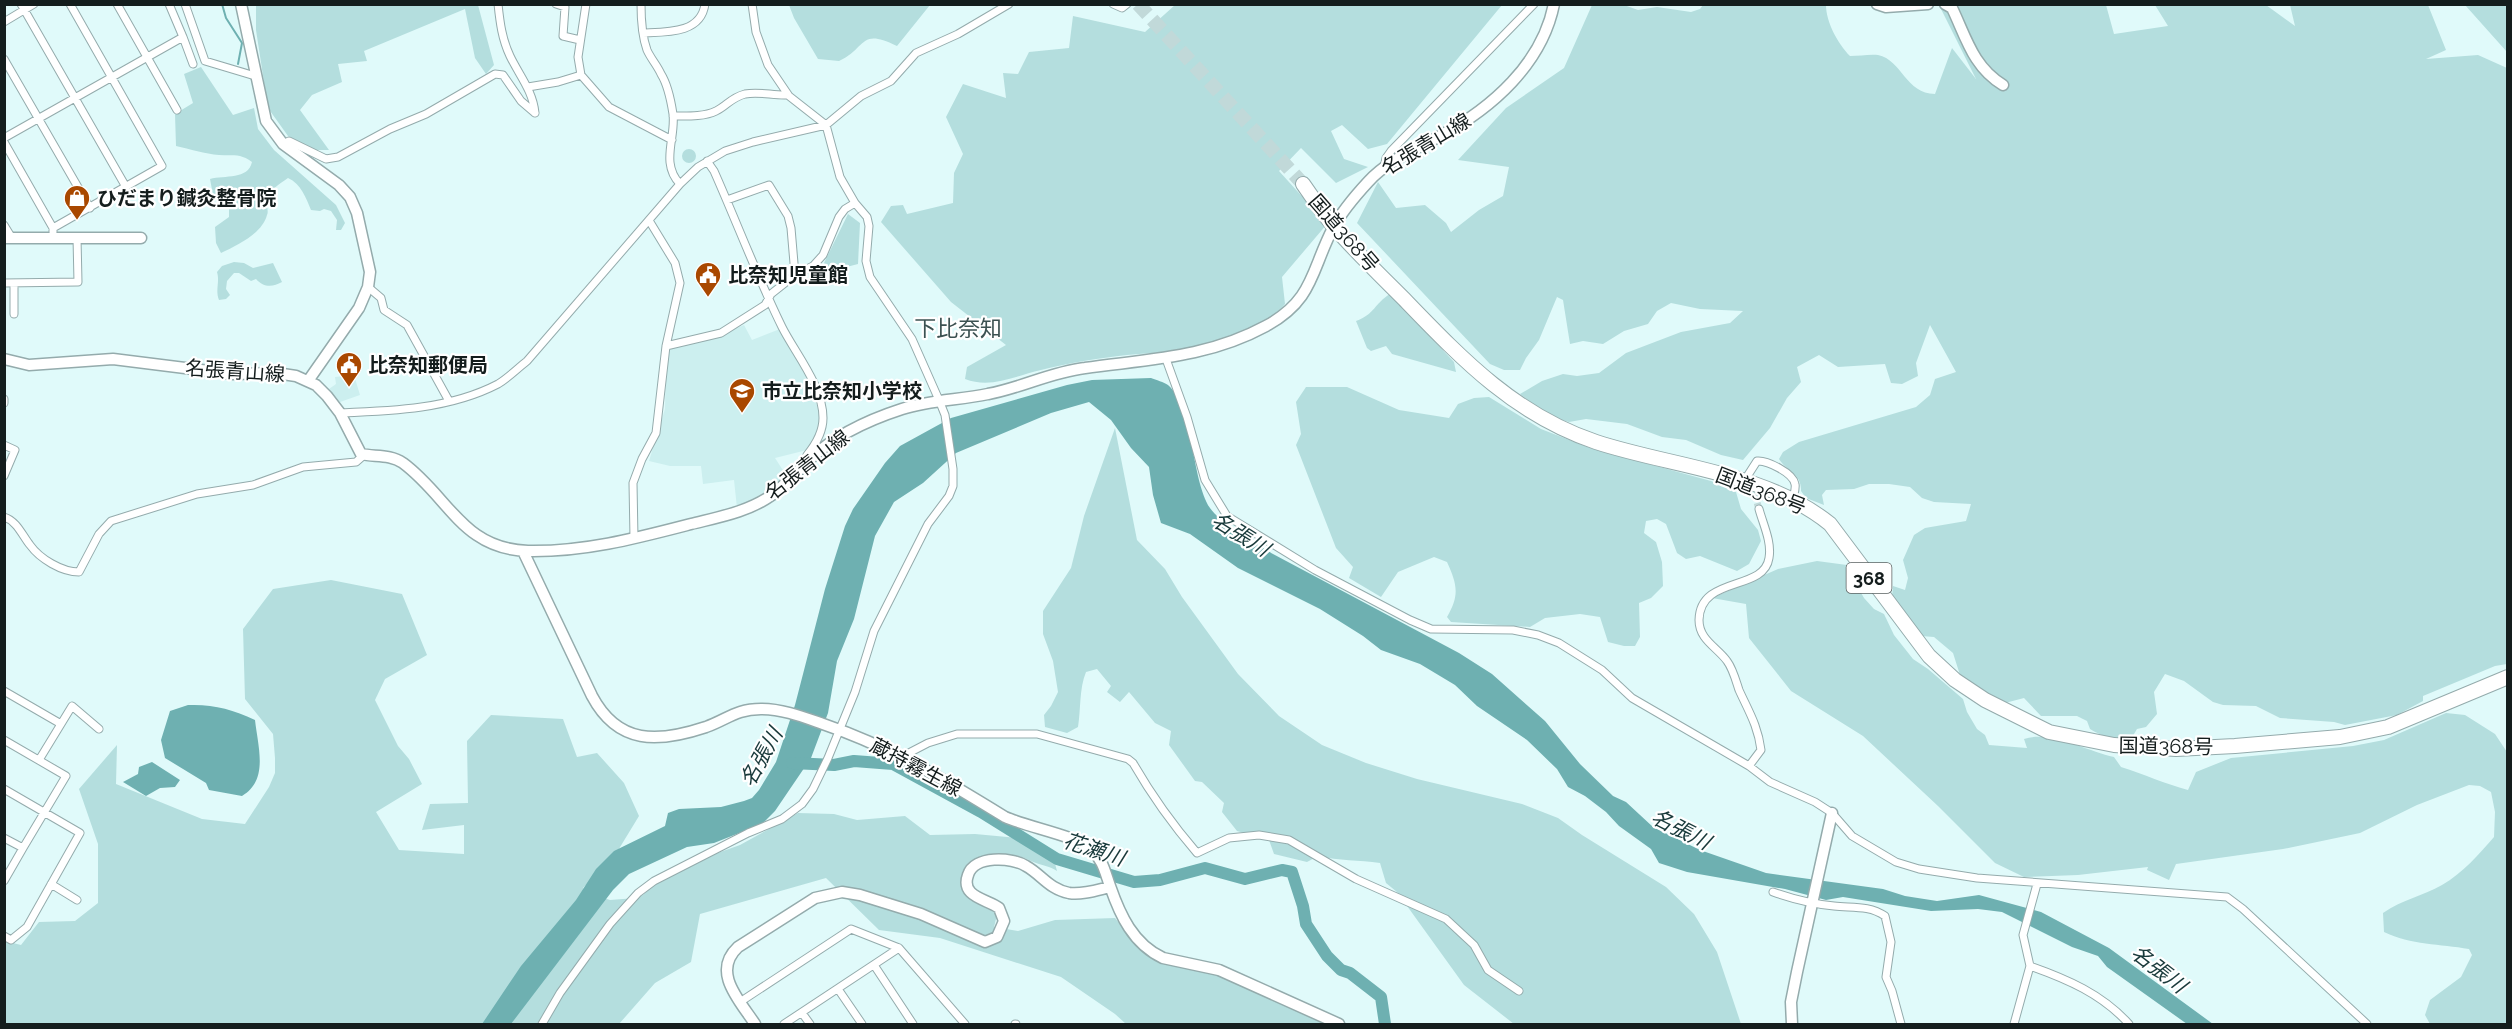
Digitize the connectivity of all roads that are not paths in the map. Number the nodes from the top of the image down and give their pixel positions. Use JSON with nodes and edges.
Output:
{"nodes":[{"id":1,"x":34,"y":4,"type":"edge"},
{"id":2,"x":70,"y":4,"type":"edge"},
{"id":3,"x":117,"y":4,"type":"edge"},
{"id":4,"x":169,"y":4,"type":"edge"},
{"id":5,"x":185,"y":4,"type":"edge"},
{"id":6,"x":241,"y":4,"type":"edge"},
{"id":7,"x":498,"y":4,"type":"edge"},
{"id":8,"x":556,"y":4,"type":"edge"},
{"id":9,"x":586,"y":4,"type":"edge"},
{"id":10,"x":641,"y":4,"type":"edge"},
{"id":11,"x":705,"y":4,"type":"edge"},
{"id":12,"x":752,"y":4,"type":"edge"},
{"id":13,"x":1009,"y":4,"type":"edge"},
{"id":14,"x":1113,"y":4,"type":"edge"},
{"id":15,"x":1534,"y":4,"type":"edge"},
{"id":16,"x":1554,"y":4,"type":"edge"},
{"id":17,"x":1876,"y":4,"type":"edge"},
{"id":18,"x":1928,"y":4,"type":"edge"},
{"id":19,"x":1945,"y":4,"type":"edge"},
{"id":20,"x":1125,"y":6,"type":"edge"},
{"id":21,"x":23,"y":7,"type":"edge"},
{"id":22,"x":4,"y":22,"type":"edge"},
{"id":23,"x":643,"y":33,"type":"junction"},
{"id":24,"x":183,"y":37,"type":"junction"},
{"id":25,"x":580,"y":40,"type":"junction"},
{"id":26,"x":147,"y":57,"type":"junction"},
{"id":27,"x":4,"y":59,"type":"edge"},
{"id":28,"x":193,"y":64,"type":"dead end"},
{"id":29,"x":581,"y":75,"type":"junction"},
{"id":30,"x":255,"y":76,"type":"junction"},
{"id":31,"x":111,"y":77,"type":"junction"},
{"id":32,"x":2003,"y":85,"type":"dead end"},
{"id":33,"x":528,"y":87,"type":"junction"},
{"id":34,"x":788,"y":94,"type":"junction"},
{"id":35,"x":76,"y":99,"type":"junction"},
{"id":36,"x":177,"y":110,"type":"dead end"},
{"id":37,"x":673,"y":116,"type":"junction"},
{"id":38,"x":39,"y":119,"type":"junction"},
{"id":39,"x":826,"y":125,"type":"junction"},
{"id":40,"x":4,"y":140,"type":"edge"},
{"id":41,"x":672,"y":140,"type":"junction"},
{"id":42,"x":283,"y":144,"type":"junction"},
{"id":43,"x":707,"y":161,"type":"junction"},
{"id":44,"x":1384,"y":168,"type":"junction"},
{"id":45,"x":680,"y":184,"type":"junction"},
{"id":46,"x":1303,"y":184,"type":"tunnel mouth"},
{"id":47,"x":126,"y":187,"type":"junction"},
{"id":48,"x":727,"y":201,"type":"junction"},
{"id":49,"x":855,"y":203,"type":"junction"},
{"id":50,"x":90,"y":208,"type":"junction"},
{"id":51,"x":650,"y":222,"type":"junction"},
{"id":52,"x":4,"y":225,"type":"edge"},
{"id":53,"x":1334,"y":226,"type":"junction"},
{"id":54,"x":53,"y":233,"type":"junction"},
{"id":55,"x":8,"y":238,"type":"edge"},
{"id":56,"x":77,"y":238,"type":"junction"},
{"id":57,"x":141,"y":238,"type":"dead end"},
{"id":58,"x":795,"y":275,"type":"junction"},
{"id":59,"x":4,"y":283,"type":"edge"},
{"id":60,"x":14,"y":283,"type":"junction"},
{"id":61,"x":368,"y":288,"type":"junction"},
{"id":62,"x":770,"y":299,"type":"junction"},
{"id":63,"x":14,"y":314,"type":"dead end"},
{"id":64,"x":666,"y":346,"type":"junction"},
{"id":65,"x":4,"y":359,"type":"edge"},
{"id":66,"x":1166,"y":359,"type":"junction"},
{"id":67,"x":308,"y":381,"type":"junction"},
{"id":68,"x":939,"y":400,"type":"junction"},
{"id":69,"x":449,"y":401,"type":"junction"},
{"id":70,"x":340,"y":413,"type":"junction"},
{"id":71,"x":4,"y":445,"type":"edge"},
{"id":72,"x":364,"y":455,"type":"junction"},
{"id":73,"x":810,"y":459,"type":"junction"},
{"id":74,"x":1748,"y":474,"type":"dead end"},
{"id":75,"x":4,"y":476,"type":"edge"},
{"id":76,"x":1792,"y":499,"type":"junction"},
{"id":77,"x":1759,"y":509,"type":"tunnel mouth"},
{"id":78,"x":5,"y":516,"type":"edge"},
{"id":79,"x":634,"y":538,"type":"junction"},
{"id":80,"x":523,"y":551,"type":"junction"},
{"id":81,"x":2508,"y":677,"type":"edge"},
{"id":82,"x":4,"y":691,"type":"edge"},
{"id":83,"x":61,"y":724,"type":"junction"},
{"id":84,"x":835,"y":728,"type":"junction"},
{"id":85,"x":99,"y":729,"type":"dead end"},
{"id":86,"x":4,"y":740,"type":"edge"},
{"id":87,"x":903,"y":756,"type":"junction"},
{"id":88,"x":39,"y":760,"type":"junction"},
{"id":89,"x":1749,"y":766,"type":"junction"},
{"id":90,"x":4,"y":789,"type":"edge"},
{"id":91,"x":44,"y":812,"type":"junction"},
{"id":92,"x":1832,"y":813,"type":"junction"},
{"id":93,"x":4,"y":838,"type":"edge"},
{"id":94,"x":23,"y":848,"type":"junction"},
{"id":95,"x":4,"y":881,"type":"edge"},
{"id":96,"x":51,"y":884,"type":"junction"},
{"id":97,"x":2037,"y":884,"type":"junction"},
{"id":98,"x":1110,"y":887,"type":"junction"},
{"id":99,"x":1773,"y":892,"type":"dead end"},
{"id":100,"x":77,"y":900,"type":"dead end"},
{"id":101,"x":1812,"y":902,"type":"junction"},
{"id":102,"x":4,"y":936,"type":"edge"},
{"id":103,"x":899,"y":948,"type":"junction"},
{"id":104,"x":874,"y":965,"type":"junction"},
{"id":105,"x":2030,"y":966,"type":"junction"},
{"id":106,"x":838,"y":989,"type":"junction"},
{"id":107,"x":1519,"y":991,"type":"dead end"},
{"id":108,"x":740,"y":1002,"type":"junction"},
{"id":109,"x":802,"y":1013,"type":"junction"},
{"id":110,"x":542,"y":1024,"type":"edge"},
{"id":111,"x":754,"y":1024,"type":"edge"},
{"id":112,"x":784,"y":1024,"type":"edge"},
{"id":113,"x":810,"y":1024,"type":"edge"},
{"id":114,"x":862,"y":1024,"type":"edge"},
{"id":115,"x":913,"y":1024,"type":"edge"},
{"id":116,"x":965,"y":1024,"type":"edge"},
{"id":117,"x":1339,"y":1024,"type":"edge"},
{"id":118,"x":1792,"y":1024,"type":"edge"},
{"id":119,"x":1900,"y":1024,"type":"edge"},
{"id":120,"x":2014,"y":1024,"type":"edge"},
{"id":121,"x":2128,"y":1024,"type":"edge"},
{"id":122,"x":2367,"y":1024,"type":"edge"}],
"edges":[{"from":1,"to":21,"type":"street"},
{"from":2,"to":31,"type":"street"},
{"from":3,"to":26,"type":"street"},
{"from":4,"to":24,"type":"street"},
{"from":5,"to":30,"type":"street"},
{"from":6,"to":30,"type":"main road"},
{"from":7,"to":33,"type":"street"},
{"from":8,"to":25,"type":"street"},
{"from":9,"to":25,"type":"street"},
{"from":10,"to":23,"type":"street"},
{"from":11,"to":23,"type":"street"},
{"from":12,"to":34,"type":"street"},
{"from":13,"to":39,"type":"street"},
{"from":14,"to":20,"type":"street"},
{"from":15,"to":44,"type":"street"},
{"from":16,"to":44,"type":"main road","name":"名張青山線"},
{"from":17,"to":18,"type":"main road"},
{"from":19,"to":32,"type":"main road"},
{"from":21,"to":22,"type":"street"},
{"from":21,"to":35,"type":"street"},
{"from":23,"to":37,"type":"street"},
{"from":24,"to":26,"type":"street"},
{"from":24,"to":28,"type":"street"},
{"from":25,"to":29,"type":"street"},
{"from":26,"to":31,"type":"street"},
{"from":26,"to":36,"type":"street"},
{"from":27,"to":38,"type":"street"},
{"from":29,"to":33,"type":"street"},
{"from":29,"to":41,"type":"street"},
{"from":30,"to":42,"type":"main road"},
{"from":31,"to":35,"type":"street"},
{"from":31,"to":47,"type":"street"},
{"from":33,"to":42,"type":"street"},
{"from":34,"to":37,"type":"street"},
{"from":34,"to":39,"type":"street"},
{"from":35,"to":38,"type":"street"},
{"from":35,"to":47,"type":"street"},
{"from":37,"to":41,"type":"street"},
{"from":38,"to":40,"type":"street"},
{"from":38,"to":50,"type":"street"},
{"from":39,"to":43,"type":"street"},
{"from":39,"to":49,"type":"street"},
{"from":40,"to":54,"type":"street"},
{"from":41,"to":45,"type":"street"},
{"from":42,"to":61,"type":"main road"},
{"from":43,"to":45,"type":"street"},
{"from":43,"to":48,"type":"street"},
{"from":44,"to":53,"type":"main road","name":"名張青山線"},
{"from":45,"to":51,"type":"street"},
{"from":46,"to":53,"type":"highway","name":"国道368号","number":"368"},
{"from":47,"to":50,"type":"street"},
{"from":48,"to":58,"type":"street"},
{"from":48,"to":62,"type":"street"},
{"from":49,"to":58,"type":"street"},
{"from":49,"to":68,"type":"street"},
{"from":50,"to":54,"type":"street"},
{"from":51,"to":64,"type":"street"},
{"from":51,"to":69,"type":"street"},
{"from":52,"to":55,"type":"street"},
{"from":53,"to":66,"type":"main road","name":"名張青山線"},
{"from":53,"to":76,"type":"highway","name":"国道368号","number":"368"},
{"from":54,"to":55,"type":"main road"},
{"from":54,"to":56,"type":"main road"},
{"from":56,"to":57,"type":"main road"},
{"from":56,"to":60,"type":"street"},
{"from":58,"to":62,"type":"street"},
{"from":59,"to":60,"type":"street"},
{"from":60,"to":63,"type":"street"},
{"from":61,"to":67,"type":"main road"},
{"from":61,"to":69,"type":"street"},
{"from":62,"to":64,"type":"street"},
{"from":62,"to":73,"type":"street"},
{"from":64,"to":79,"type":"street"},
{"from":65,"to":67,"type":"main road","name":"名張青山線"},
{"from":66,"to":68,"type":"main road","name":"名張青山線"},
{"from":66,"to":89,"type":"street"},
{"from":67,"to":70,"type":"main road","name":"名張青山線"},
{"from":68,"to":73,"type":"main road","name":"名張青山線"},
{"from":68,"to":84,"type":"street"},
{"from":69,"to":70,"type":"street"},
{"from":70,"to":72,"type":"main road","name":"名張青山線"},
{"from":71,"to":75,"type":"street"},
{"from":72,"to":78,"type":"street"},
{"from":72,"to":80,"type":"main road","name":"名張青山線"},
{"from":73,"to":79,"type":"main road","name":"名張青山線"},
{"from":74,"to":76,"type":"street"},
{"from":76,"to":81,"type":"highway","name":"国道368号","number":"368"},
{"from":77,"to":89,"type":"street"},
{"from":79,"to":80,"type":"main road","name":"名張青山線"},
{"from":80,"to":84,"type":"main road","name":"蔵持霧生線"},
{"from":82,"to":83,"type":"street"},
{"from":83,"to":85,"type":"street"},
{"from":83,"to":88,"type":"street"},
{"from":84,"to":87,"type":"main road","name":"蔵持霧生線"},
{"from":84,"to":110,"type":"street"},
{"from":86,"to":88,"type":"street"},
{"from":87,"to":98,"type":"main road","name":"蔵持霧生線"},
{"from":87,"to":107,"type":"street"},
{"from":88,"to":91,"type":"street"},
{"from":89,"to":92,"type":"street"},
{"from":90,"to":91,"type":"street"},
{"from":91,"to":94,"type":"street"},
{"from":91,"to":96,"type":"street"},
{"from":92,"to":97,"type":"street"},
{"from":92,"to":101,"type":"main road"},
{"from":93,"to":94,"type":"street"},
{"from":94,"to":95,"type":"street"},
{"from":96,"to":100,"type":"street"},
{"from":96,"to":102,"type":"street"},
{"from":97,"to":105,"type":"street"},
{"from":97,"to":122,"type":"street"},
{"from":98,"to":108,"type":"main road"},
{"from":98,"to":117,"type":"main road","name":"蔵持霧生線"},
{"from":99,"to":101,"type":"street"},
{"from":101,"to":118,"type":"main road"},
{"from":101,"to":119,"type":"street"},
{"from":103,"to":104,"type":"street"},
{"from":103,"to":108,"type":"street"},
{"from":103,"to":116,"type":"street"},
{"from":104,"to":106,"type":"street"},
{"from":104,"to":115,"type":"street"},
{"from":105,"to":120,"type":"street"},
{"from":105,"to":121,"type":"street"},
{"from":106,"to":109,"type":"street"},
{"from":106,"to":114,"type":"street"},
{"from":108,"to":111,"type":"main road"},
{"from":109,"to":112,"type":"street"},
{"from":109,"to":113,"type":"street"}]}
